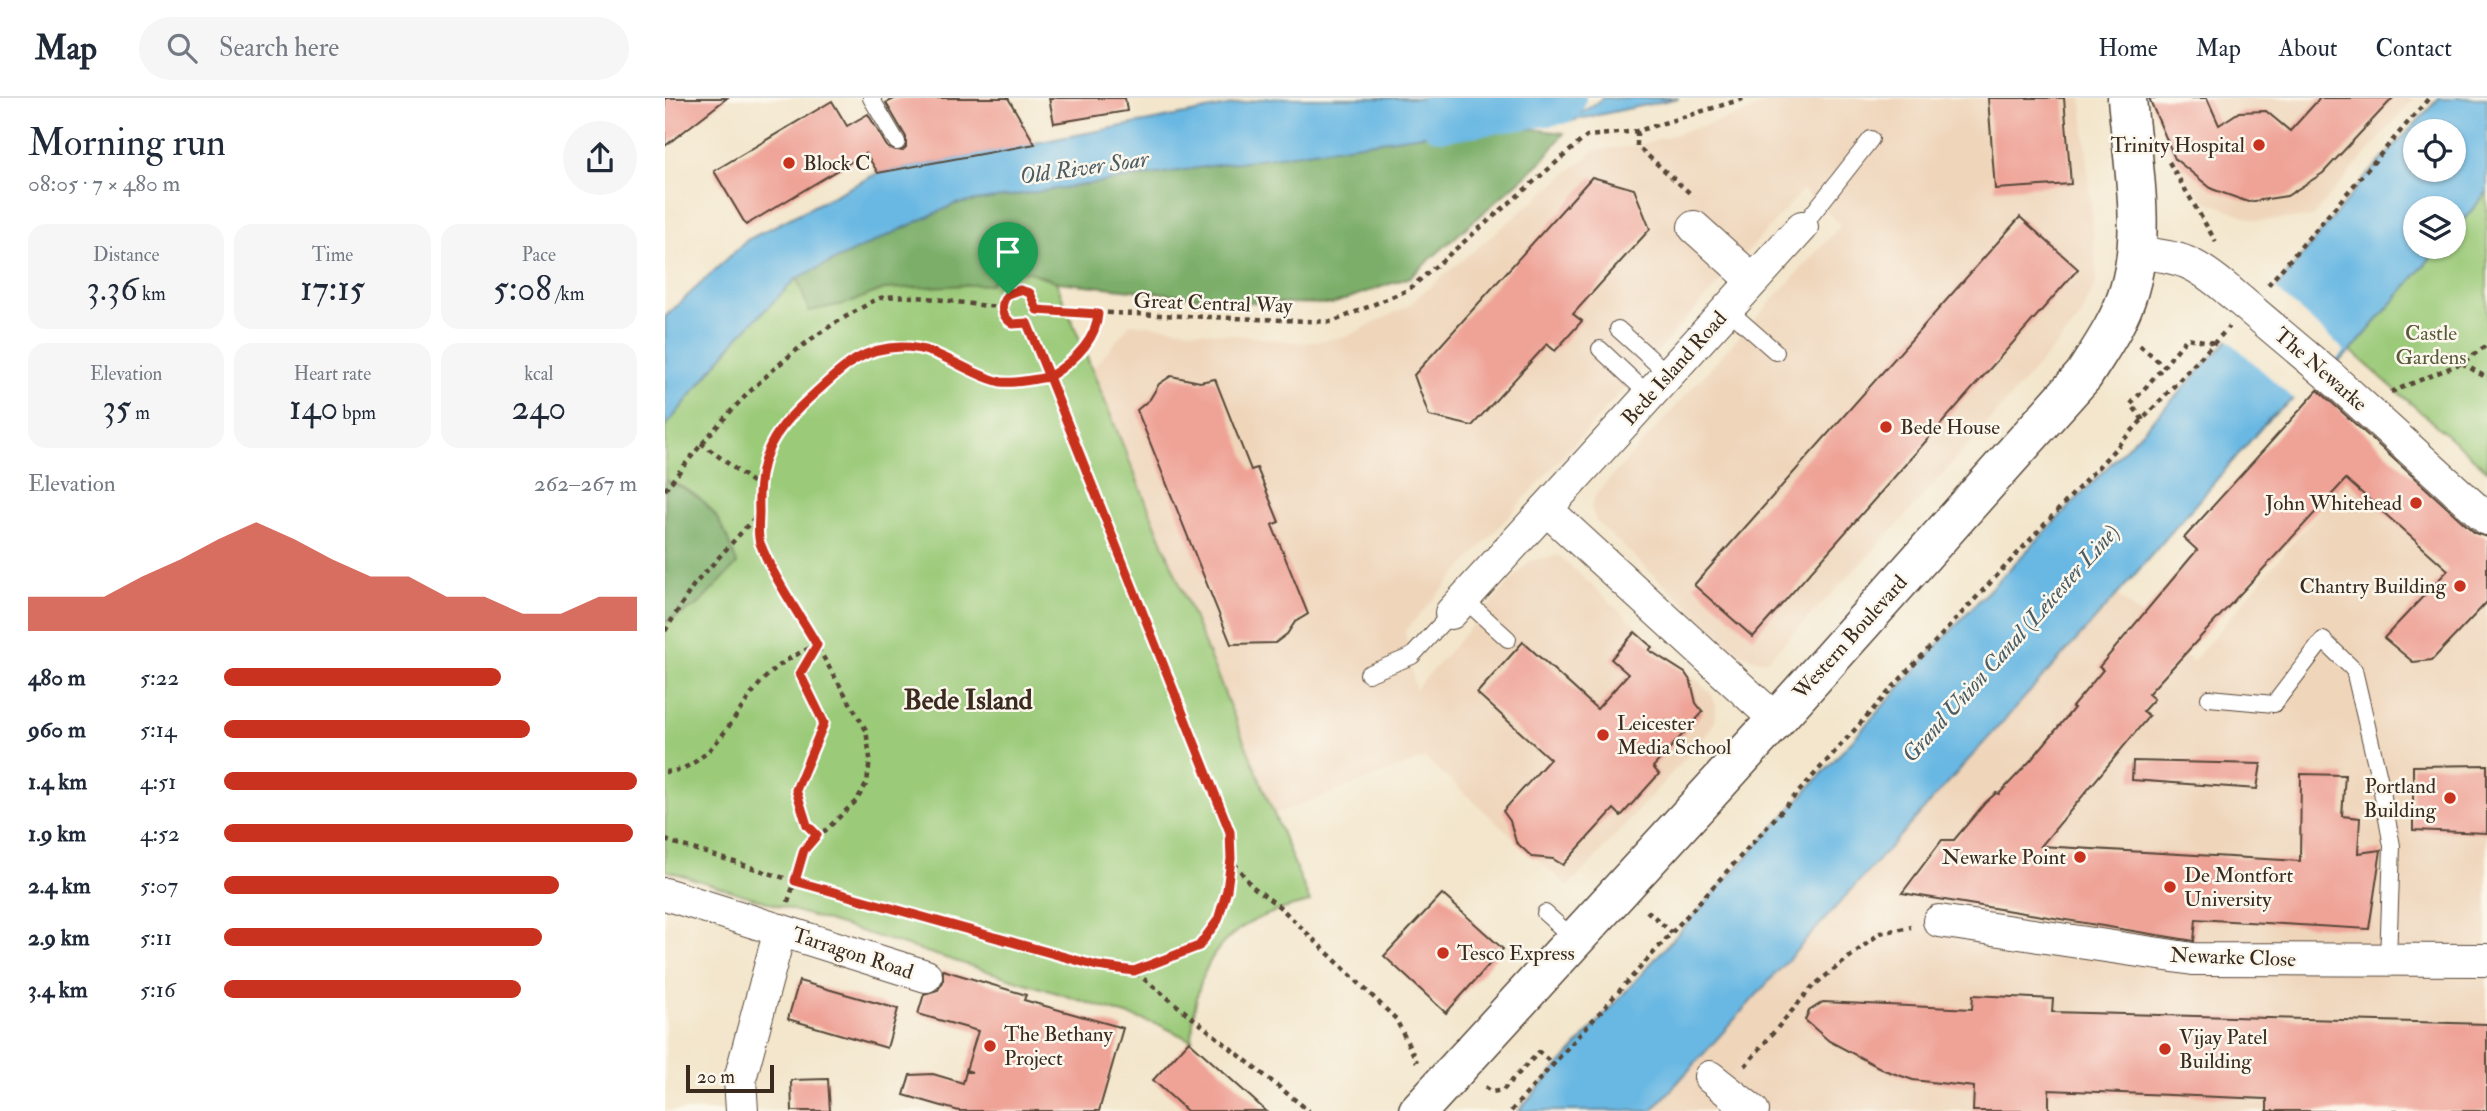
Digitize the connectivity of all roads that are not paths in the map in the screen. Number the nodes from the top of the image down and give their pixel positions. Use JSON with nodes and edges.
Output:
{"nodes":[{"id":1,"x":871,"y":98,"type":"edge"},
{"id":2,"x":2127,"y":98,"type":"edge"},
{"id":3,"x":1871,"y":139,"type":"dead end"},
{"id":4,"x":897,"y":142,"type":"dead end"},
{"id":5,"x":1694,"y":227,"type":"dead end"},
{"id":6,"x":1802,"y":227,"type":"joint"},
{"id":7,"x":2137,"y":253,"type":"junction"},
{"id":8,"x":1753,"y":280,"type":"junction"},
{"id":9,"x":1727,"y":309,"type":"junction"},
{"id":10,"x":1618,"y":329,"type":"dead end"},
{"id":11,"x":1600,"y":349,"type":"dead end"},
{"id":12,"x":1776,"y":352,"type":"dead end"},
{"id":13,"x":1658,"y":384,"type":"junction"},
{"id":14,"x":1546,"y":509,"type":"junction"},
{"id":15,"x":2487,"y":519,"type":"edge"},
{"id":16,"x":1458,"y":606,"type":"junction"},
{"id":17,"x":1508,"y":639,"type":"dead end"},
{"id":18,"x":1368,"y":674,"type":"dead end"},
{"id":19,"x":2209,"y":698,"type":"dead end"},
{"id":20,"x":1776,"y":720,"type":"junction"},
{"id":21,"x":665,"y":894,"type":"edge"},
{"id":22,"x":1545,"y":913,"type":"dead end"},
{"id":23,"x":1939,"y":920,"type":"road end"},
{"id":24,"x":780,"y":930,"type":"junction"},
{"id":25,"x":1574,"y":940,"type":"junction"},
{"id":26,"x":2388,"y":960,"type":"junction"},
{"id":27,"x":2487,"y":960,"type":"edge"},
{"id":28,"x":926,"y":976,"type":"dead end"},
{"id":29,"x":1718,"y":1083,"type":"road end"},
{"id":30,"x":742,"y":1111,"type":"edge"},
{"id":31,"x":1417,"y":1111,"type":"edge"},
{"id":32,"x":1753,"y":1111,"type":"edge"}],
"edges":[{"from":1,"to":4,"type":"lane"},
{"from":2,"to":7,"type":"street","name":"Western Boulevard"},
{"from":3,"to":6,"type":"lane"},
{"from":5,"to":8,"type":"street"},
{"from":6,"to":8,"type":"street","name":"Bede Island Road"},
{"from":7,"to":15,"type":"street","name":"The Newarke","bridge":true},
{"from":7,"to":20,"type":"street","name":"Western Boulevard"},
{"from":8,"to":9,"type":"street","name":"Bede Island Road"},
{"from":9,"to":12,"type":"lane"},
{"from":9,"to":13,"type":"street","name":"Bede Island Road"},
{"from":10,"to":13,"type":"lane"},
{"from":11,"to":13,"type":"lane"},
{"from":13,"to":14,"type":"street","name":"Bede Island Road"},
{"from":14,"to":16,"type":"street","name":"Bede Island Road"},
{"from":14,"to":20,"type":"street"},
{"from":16,"to":17,"type":"lane"},
{"from":16,"to":18,"type":"lane"},
{"from":19,"to":26,"type":"lane"},
{"from":20,"to":25,"type":"street","name":"Western Boulevard"},
{"from":21,"to":24,"type":"street","name":"Tarragon Road"},
{"from":22,"to":25,"type":"lane"},
{"from":23,"to":26,"type":"street","name":"Newarke Close"},
{"from":24,"to":28,"type":"street","name":"Tarragon Road"},
{"from":24,"to":30,"type":"street","name":"Tarragon Road"},
{"from":25,"to":31,"type":"street","name":"Western Boulevard"},
{"from":26,"to":27,"type":"street","name":"Newarke Close"},
{"from":29,"to":32,"type":"street"}]}
